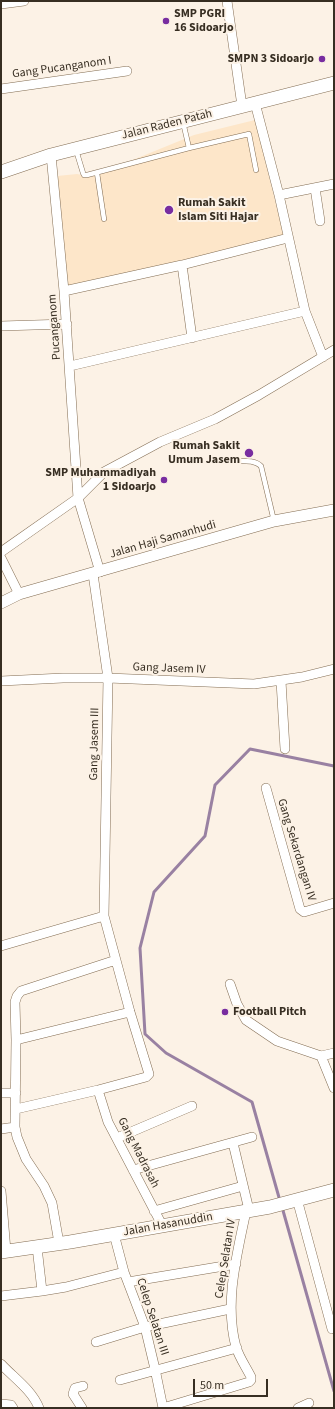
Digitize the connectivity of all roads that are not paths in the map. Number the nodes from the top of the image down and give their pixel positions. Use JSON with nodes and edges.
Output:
{"nodes":[{"id":1,"x":24,"y":1,"type":"edge"},
{"id":2,"x":227,"y":1,"type":"edge"},
{"id":3,"x":1,"y":4,"type":"edge"},
{"id":4,"x":127,"y":71,"type":"dead end"},
{"id":5,"x":334,"y":83,"type":"edge"},
{"id":6,"x":1,"y":89,"type":"edge"},
{"id":7,"x":255,"y":103,"type":"junction"},
{"id":8,"x":242,"y":106,"type":"junction"},
{"id":9,"x":183,"y":121,"type":"junction"},
{"id":10,"x":75,"y":148,"type":"junction"},
{"id":11,"x":189,"y":148,"type":"junction"},
{"id":12,"x":51,"y":155,"type":"junction"},
{"id":13,"x":256,"y":170,"type":"dead end"},
{"id":14,"x":1,"y":172,"type":"edge"},
{"id":15,"x":97,"y":173,"type":"junction"},
{"id":16,"x":334,"y":184,"type":"edge"},
{"id":17,"x":315,"y":188,"type":"junction"},
{"id":18,"x":279,"y":195,"type":"junction"},
{"id":19,"x":104,"y":219,"type":"dead end"},
{"id":20,"x":320,"y":221,"type":"dead end"},
{"id":21,"x":288,"y":238,"type":"junction"},
{"id":22,"x":182,"y":265,"type":"junction"},
{"id":23,"x":64,"y":291,"type":"junction"},
{"id":24,"x":305,"y":311,"type":"junction"},
{"id":25,"x":67,"y":324,"type":"junction"},
{"id":26,"x":1,"y":326,"type":"edge"},
{"id":27,"x":192,"y":338,"type":"junction"},
{"id":28,"x":334,"y":350,"type":"edge"},
{"id":29,"x":323,"y":357,"type":"junction"},
{"id":30,"x":70,"y":366,"type":"junction"},
{"id":31,"x":236,"y":461,"type":"dead end"},
{"id":32,"x":78,"y":498,"type":"junction"},
{"id":33,"x":334,"y":510,"type":"edge"},
{"id":34,"x":274,"y":521,"type":"junction"},
{"id":35,"x":1,"y":552,"type":"edge"},
{"id":36,"x":1,"y":558,"type":"edge"},
{"id":37,"x":96,"y":573,"type":"junction"},
{"id":38,"x":19,"y":594,"type":"junction"},
{"id":39,"x":1,"y":603,"type":"edge"},
{"id":40,"x":334,"y":669,"type":"edge"},
{"id":41,"x":108,"y":678,"type":"junction"},
{"id":42,"x":1,"y":681,"type":"edge"},
{"id":43,"x":281,"y":681,"type":"junction"},
{"id":44,"x":285,"y":749,"type":"dead end"},
{"id":45,"x":266,"y":788,"type":"dead end"},
{"id":46,"x":334,"y":903,"type":"edge"},
{"id":47,"x":104,"y":916,"type":"junction"},
{"id":48,"x":1,"y":946,"type":"edge"},
{"id":49,"x":116,"y":960,"type":"junction"},
{"id":50,"x":230,"y":984,"type":"dead end"},
{"id":51,"x":130,"y":1012,"type":"junction"},
{"id":52,"x":16,"y":1040,"type":"junction"},
{"id":53,"x":334,"y":1053,"type":"edge"},
{"id":54,"x":321,"y":1056,"type":"junction"},
{"id":55,"x":334,"y":1088,"type":"edge"},
{"id":56,"x":98,"y":1090,"type":"junction"},
{"id":57,"x":16,"y":1093,"type":"junction"},
{"id":58,"x":1,"y":1094,"type":"edge"},
{"id":59,"x":192,"y":1106,"type":"dead end"},
{"id":60,"x":16,"y":1109,"type":"junction"},
{"id":61,"x":15,"y":1127,"type":"junction"},
{"id":62,"x":1,"y":1129,"type":"edge"},
{"id":63,"x":252,"y":1137,"type":"dead end"},
{"id":64,"x":117,"y":1138,"type":"junction"},
{"id":65,"x":233,"y":1143,"type":"junction"},
{"id":66,"x":134,"y":1170,"type":"junction"},
{"id":67,"x":243,"y":1186,"type":"junction"},
{"id":68,"x":334,"y":1190,"type":"edge"},
{"id":69,"x":1,"y":1191,"type":"edge"},
{"id":70,"x":294,"y":1200,"type":"junction"},
{"id":71,"x":154,"y":1211,"type":"junction"},
{"id":72,"x":248,"y":1211,"type":"junction"},
{"id":73,"x":162,"y":1226,"type":"junction"},
{"id":74,"x":114,"y":1234,"type":"junction"},
{"id":75,"x":59,"y":1243,"type":"junction"},
{"id":76,"x":36,"y":1247,"type":"junction"},
{"id":77,"x":4,"y":1252,"type":"edge"},
{"id":78,"x":236,"y":1264,"type":"junction"},
{"id":79,"x":124,"y":1272,"type":"junction"},
{"id":80,"x":128,"y":1282,"type":"junction"},
{"id":81,"x":42,"y":1291,"type":"junction"},
{"id":82,"x":1,"y":1296,"type":"edge"},
{"id":83,"x":230,"y":1309,"type":"junction"},
{"id":84,"x":145,"y":1327,"type":"junction"},
{"id":85,"x":332,"y":1329,"type":"dead end"},
{"id":86,"x":96,"y":1342,"type":"dead end"},
{"id":87,"x":237,"y":1348,"type":"junction"},
{"id":88,"x":1,"y":1364,"type":"edge"},
{"id":89,"x":155,"y":1369,"type":"junction"},
{"id":90,"x":120,"y":1380,"type":"dead end"},
{"id":91,"x":251,"y":1380,"type":"joint"},
{"id":92,"x":82,"y":1386,"type":"dead end"},
{"id":93,"x":309,"y":1403,"type":"dead end"},
{"id":94,"x":1,"y":1404,"type":"edge"},
{"id":95,"x":14,"y":1408,"type":"edge"},
{"id":96,"x":40,"y":1408,"type":"edge"},
{"id":97,"x":82,"y":1408,"type":"edge"},
{"id":98,"x":163,"y":1408,"type":"edge"},
{"id":99,"x":298,"y":1408,"type":"edge"}],
"edges":[{"from":1,"to":3,"type":"street"},
{"from":2,"to":8,"type":"street"},
{"from":4,"to":6,"type":"street","name":"Gang Pucanganom I"},
{"from":5,"to":7,"type":"main road","name":"Jalan Raden Patah"},
{"from":7,"to":8,"type":"main road","name":"Jalan Raden Patah"},
{"from":7,"to":18,"type":"street"},
{"from":8,"to":9,"type":"main road","name":"Jalan Raden Patah"},
{"from":9,"to":10,"type":"main road","name":"Jalan Raden Patah"},
{"from":9,"to":11,"type":"lane"},
{"from":10,"to":12,"type":"main road","name":"Jalan Raden Patah"},
{"from":10,"to":15,"type":"lane"},
{"from":11,"to":13,"type":"lane"},
{"from":11,"to":15,"type":"lane"},
{"from":12,"to":14,"type":"main road","name":"Jalan Raden Patah"},
{"from":12,"to":23,"type":"street","name":"Pucanganom"},
{"from":15,"to":19,"type":"lane"},
{"from":16,"to":17,"type":"street"},
{"from":17,"to":18,"type":"street"},
{"from":17,"to":20,"type":"street"},
{"from":18,"to":21,"type":"street"},
{"from":21,"to":22,"type":"street"},
{"from":21,"to":24,"type":"street"},
{"from":22,"to":23,"type":"street"},
{"from":22,"to":27,"type":"street"},
{"from":23,"to":25,"type":"street","name":"Pucanganom"},
{"from":24,"to":27,"type":"street"},
{"from":24,"to":29,"type":"street"},
{"from":25,"to":26,"type":"street"},
{"from":25,"to":30,"type":"street","name":"Pucanganom"},
{"from":27,"to":30,"type":"street"},
{"from":28,"to":29,"type":"street"},
{"from":29,"to":32,"type":"street"},
{"from":30,"to":32,"type":"street","name":"Pucanganom"},
{"from":31,"to":34,"type":"lane"},
{"from":32,"to":35,"type":"street"},
{"from":32,"to":37,"type":"street","name":"Pucanganom"},
{"from":33,"to":34,"type":"street","name":"Jalan Haji Samanhudi"},
{"from":34,"to":37,"type":"street","name":"Jalan Haji Samanhudi"},
{"from":36,"to":38,"type":"street"},
{"from":37,"to":38,"type":"street","name":"Jalan Haji Samanhudi"},
{"from":37,"to":41,"type":"street","name":"Gang Jasem III"},
{"from":38,"to":39,"type":"street","name":"Jalan Haji Samanhudi"},
{"from":40,"to":43,"type":"street","name":"Gang Jasem IV"},
{"from":41,"to":42,"type":"street","name":"Gang Jasem IV"},
{"from":41,"to":43,"type":"street","name":"Gang Jasem IV"},
{"from":41,"to":47,"type":"street","name":"Gang Jasem III"},
{"from":43,"to":44,"type":"street"},
{"from":45,"to":46,"type":"street","name":"Gang Sekardangan IV"},
{"from":47,"to":48,"type":"street"},
{"from":47,"to":49,"type":"street","name":"Gang Jasem III"},
{"from":49,"to":51,"type":"street","name":"Gang Jasem III"},
{"from":49,"to":52,"type":"street"},
{"from":50,"to":54,"type":"street"},
{"from":51,"to":52,"type":"street"},
{"from":51,"to":56,"type":"street","name":"Gang Jasem III"},
{"from":52,"to":57,"type":"street"},
{"from":53,"to":54,"type":"street"},
{"from":54,"to":55,"type":"street"},
{"from":56,"to":60,"type":"street"},
{"from":56,"to":64,"type":"street","name":"Gang Madrasah"},
{"from":57,"to":58,"type":"street"},
{"from":57,"to":60,"type":"street"},
{"from":59,"to":64,"type":"street"},
{"from":60,"to":61,"type":"street"},
{"from":61,"to":62,"type":"street"},
{"from":61,"to":75,"type":"street"},
{"from":63,"to":65,"type":"street"},
{"from":64,"to":66,"type":"street","name":"Gang Madrasah"},
{"from":65,"to":66,"type":"street"},
{"from":65,"to":67,"type":"street"},
{"from":66,"to":71,"type":"street","name":"Gang Madrasah"},
{"from":67,"to":71,"type":"street"},
{"from":67,"to":72,"type":"street"},
{"from":68,"to":70,"type":"main road","name":"Jalan Hasanuddin"},
{"from":69,"to":77,"type":"street"},
{"from":70,"to":72,"type":"main road","name":"Jalan Hasanuddin"},
{"from":70,"to":85,"type":"street"},
{"from":71,"to":73,"type":"street","name":"Gang Madrasah"},
{"from":72,"to":73,"type":"main road","name":"Jalan Hasanuddin"},
{"from":72,"to":78,"type":"street","name":"Celep Selatan IV"},
{"from":73,"to":74,"type":"main road","name":"Jalan Hasanuddin"},
{"from":74,"to":75,"type":"main road","name":"Jalan Hasanuddin"},
{"from":74,"to":79,"type":"street","name":"Celep Selatan III"},
{"from":75,"to":76,"type":"main road","name":"Jalan Hasanuddin"},
{"from":76,"to":77,"type":"main road","name":"Jalan Hasanuddin"},
{"from":76,"to":81,"type":"street"},
{"from":78,"to":80,"type":"street"},
{"from":78,"to":83,"type":"street","name":"Celep Selatan IV"},
{"from":79,"to":80,"type":"street","name":"Celep Selatan III"},
{"from":79,"to":81,"type":"street"},
{"from":80,"to":84,"type":"street","name":"Celep Selatan III"},
{"from":81,"to":82,"type":"street"},
{"from":83,"to":84,"type":"street"},
{"from":83,"to":87,"type":"street","name":"Celep Selatan IV"},
{"from":84,"to":86,"type":"street"},
{"from":84,"to":89,"type":"street","name":"Celep Selatan III"},
{"from":87,"to":89,"type":"street"},
{"from":87,"to":91,"type":"street","name":"Celep Selatan IV"},
{"from":88,"to":96,"type":"street"},
{"from":89,"to":90,"type":"street"},
{"from":89,"to":98,"type":"street","name":"Celep Selatan III"},
{"from":91,"to":98,"type":"street","name":"Celep Selatan III"},
{"from":92,"to":97,"type":"street"},
{"from":93,"to":99,"type":"street"},
{"from":94,"to":95,"type":"street"}]}
